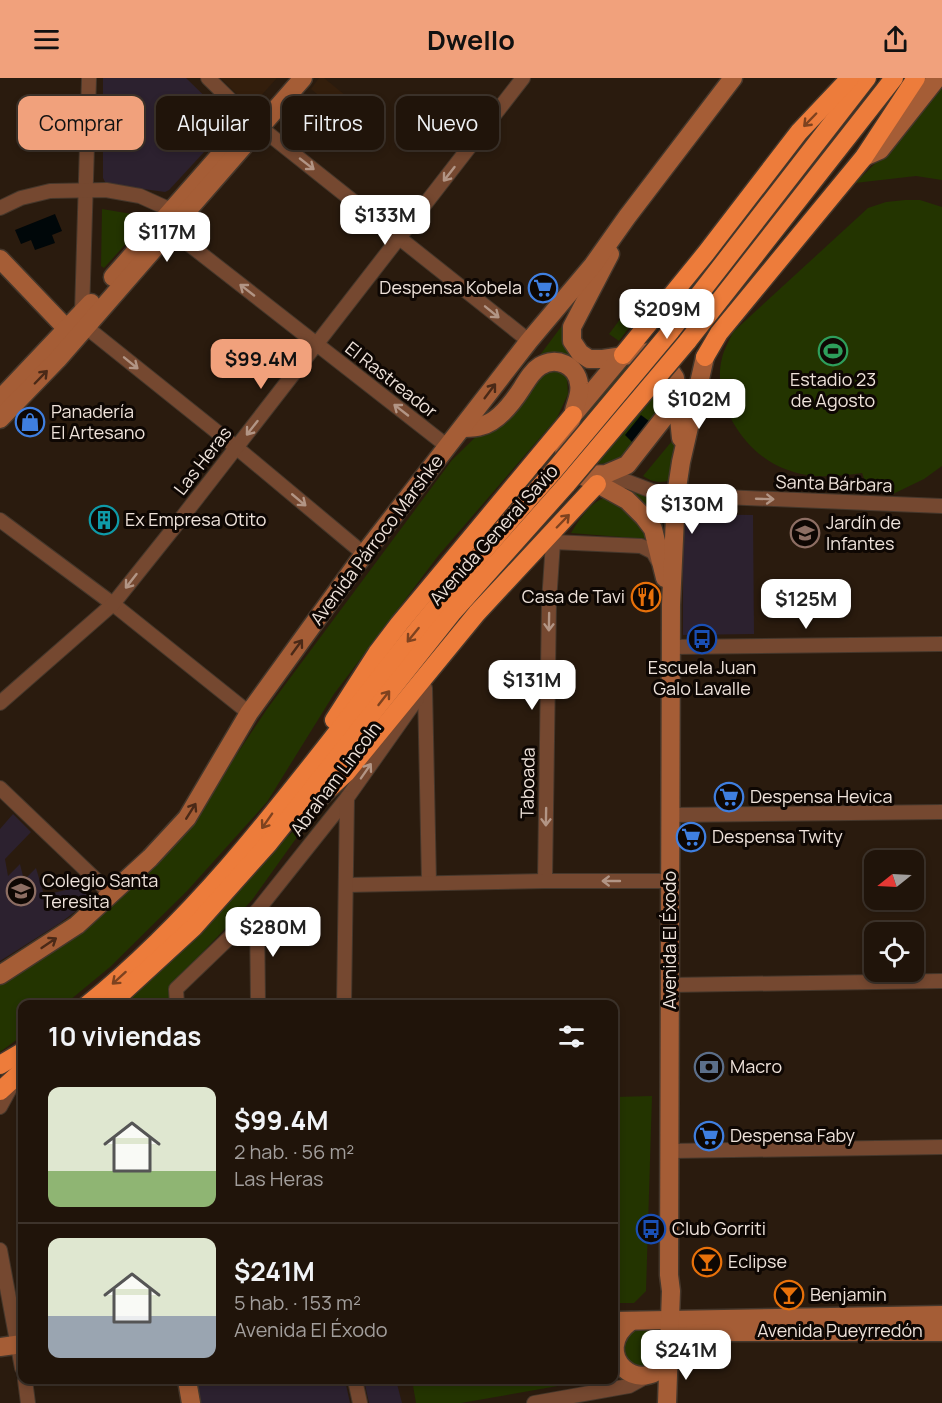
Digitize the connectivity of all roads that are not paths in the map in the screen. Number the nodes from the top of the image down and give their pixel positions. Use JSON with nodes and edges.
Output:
{"nodes":[{"id":1,"x":89,"y":78,"type":"edge"},
{"id":2,"x":208,"y":78,"type":"edge"},
{"id":3,"x":288,"y":78,"type":"edge"},
{"id":4,"x":303,"y":78,"type":"edge"},
{"id":5,"x":523,"y":78,"type":"edge"},
{"id":6,"x":732,"y":78,"type":"edge"},
{"id":7,"x":850,"y":78,"type":"edge"},
{"id":8,"x":867,"y":78,"type":"edge"},
{"id":9,"x":894,"y":78,"type":"edge"},
{"id":10,"x":916,"y":78,"type":"edge"},
{"id":11,"x":937,"y":78,"type":"edge"},
{"id":12,"x":227,"y":96,"type":"edge"},
{"id":13,"x":270,"y":104,"type":"edge"},
{"id":14,"x":270,"y":110,"type":"edge"},
{"id":15,"x":270,"y":135,"type":"edge"},
{"id":16,"x":233,"y":150,"type":"edge"},
{"id":17,"x":864,"y":157,"type":"junction"},
{"id":18,"x":87,"y":191,"type":"junction"},
{"id":19,"x":0,"y":208,"type":"edge"},
{"id":20,"x":627,"y":217,"type":"junction"},
{"id":21,"x":171,"y":220,"type":"junction"},
{"id":22,"x":399,"y":238,"type":"junction"},
{"id":23,"x":0,"y":259,"type":"edge"},
{"id":24,"x":84,"y":320,"type":"junction"},
{"id":25,"x":69,"y":335,"type":"junction"},
{"id":26,"x":529,"y":341,"type":"junction"},
{"id":27,"x":316,"y":345,"type":"junction"},
{"id":28,"x":623,"y":355,"type":"junction"},
{"id":29,"x":705,"y":357,"type":"junction"},
{"id":30,"x":0,"y":399,"type":"edge"},
{"id":31,"x":678,"y":400,"type":"junction"},
{"id":32,"x":573,"y":415,"type":"junction"},
{"id":33,"x":0,"y":419,"type":"edge"},
{"id":34,"x":463,"y":428,"type":"junction"},
{"id":35,"x":447,"y":446,"type":"junction"},
{"id":36,"x":237,"y":448,"type":"junction"},
{"id":37,"x":681,"y":462,"type":"junction"},
{"id":38,"x":598,"y":478,"type":"junction"},
{"id":39,"x":676,"y":495,"type":"junction"},
{"id":40,"x":942,"y":506,"type":"edge"},
{"id":41,"x":0,"y":520,"type":"edge"},
{"id":42,"x":549,"y":541,"type":"junction"},
{"id":43,"x":364,"y":554,"type":"junction"},
{"id":44,"x":484,"y":564,"type":"junction"},
{"id":45,"x":508,"y":578,"type":"junction"},
{"id":46,"x":665,"y":579,"type":"junction"},
{"id":47,"x":113,"y":604,"type":"junction"},
{"id":48,"x":671,"y":605,"type":"junction"},
{"id":49,"x":942,"y":644,"type":"edge"},
{"id":50,"x":671,"y":647,"type":"junction"},
{"id":51,"x":424,"y":688,"type":"junction"},
{"id":52,"x":0,"y":703,"type":"edge"},
{"id":53,"x":249,"y":713,"type":"junction"},
{"id":54,"x":0,"y":788,"type":"edge"},
{"id":55,"x":288,"y":795,"type":"junction"},
{"id":56,"x":347,"y":798,"type":"junction"},
{"id":57,"x":942,"y":812,"type":"edge"},
{"id":58,"x":670,"y":814,"type":"junction"},
{"id":59,"x":269,"y":843,"type":"junction"},
{"id":60,"x":544,"y":881,"type":"junction"},
{"id":61,"x":670,"y":881,"type":"junction"},
{"id":62,"x":429,"y":883,"type":"junction"},
{"id":63,"x":346,"y":885,"type":"junction"},
{"id":64,"x":111,"y":894,"type":"junction"},
{"id":65,"x":257,"y":911,"type":"junction"},
{"id":66,"x":0,"y":975,"type":"edge"},
{"id":67,"x":942,"y":981,"type":"edge"},
{"id":68,"x":670,"y":985,"type":"junction"},
{"id":69,"x":92,"y":1000,"type":"edge"},
{"id":70,"x":114,"y":1000,"type":"edge"},
{"id":71,"x":177,"y":1000,"type":"edge"},
{"id":72,"x":258,"y":1000,"type":"edge"},
{"id":73,"x":344,"y":1000,"type":"edge"},
{"id":74,"x":18,"y":1054,"type":"edge"},
{"id":75,"x":0,"y":1065,"type":"edge"},
{"id":76,"x":18,"y":1076,"type":"edge"},
{"id":77,"x":18,"y":1077,"type":"edge"},
{"id":78,"x":0,"y":1091,"type":"edge"},
{"id":79,"x":0,"y":1107,"type":"edge"},
{"id":80,"x":942,"y":1147,"type":"edge"},
{"id":81,"x":670,"y":1151,"type":"junction"},
{"id":82,"x":0,"y":1250,"type":"edge"},
{"id":83,"x":669,"y":1275,"type":"junction"},
{"id":84,"x":942,"y":1316,"type":"edge"},
{"id":85,"x":670,"y":1319,"type":"junction"},
{"id":86,"x":634,"y":1320,"type":"edge"},
{"id":87,"x":18,"y":1331,"type":"edge"},
{"id":88,"x":942,"y":1332,"type":"edge"},
{"id":89,"x":618,"y":1333,"type":"edge"},
{"id":90,"x":18,"y":1345,"type":"edge"},
{"id":91,"x":0,"y":1347,"type":"edge"},
{"id":92,"x":669,"y":1347,"type":"junction"},
{"id":93,"x":618,"y":1362,"type":"edge"},
{"id":94,"x":649,"y":1375,"type":"junction"},
{"id":95,"x":26,"y":1384,"type":"edge"},
{"id":96,"x":188,"y":1384,"type":"edge"},
{"id":97,"x":356,"y":1384,"type":"edge"},
{"id":98,"x":28,"y":1403,"type":"edge"},
{"id":99,"x":191,"y":1403,"type":"edge"},
{"id":100,"x":360,"y":1403,"type":"edge"},
{"id":101,"x":534,"y":1403,"type":"edge"},
{"id":102,"x":668,"y":1403,"type":"edge"}],
"edges":[{"from":1,"to":18,"type":"street"},
{"from":2,"to":12,"type":"street"},
{"from":3,"to":13,"type":"main road"},
{"from":4,"to":14,"type":"main road"},
{"from":5,"to":22,"type":"street","name":"Las Heras","one_way":true},
{"from":6,"to":20,"type":"main road","name":"Avenida Párroco Marshke"},
{"from":7,"to":28,"type":"highway","one_way":true},
{"from":8,"to":44,"type":"highway","name":"Avenida General Savio","bridge":true},
{"from":9,"to":44,"type":"highway","name":"Avenida General Savio","bridge":true},
{"from":10,"to":17,"type":"highway"},
{"from":11,"to":17,"type":"main road"},
{"from":15,"to":22,"type":"street","one_way":true},
{"from":16,"to":21,"type":"main road"},
{"from":17,"to":29,"type":"highway"},
{"from":18,"to":19,"type":"street","name":"El Rastreador"},
{"from":18,"to":21,"type":"street","name":"El Rastreador"},
{"from":18,"to":24,"type":"street"},
{"from":20,"to":26,"type":"main road","name":"Avenida Párroco Marshke"},
{"from":20,"to":28,"type":"main road","name":"Avenida El Éxodo"},
{"from":21,"to":24,"type":"main road"},
{"from":27,"to":21,"type":"street","name":"El Rastreador","one_way":true},
{"from":22,"to":26,"type":"street","one_way":true},
{"from":22,"to":27,"type":"street","name":"Las Heras"},
{"from":23,"to":25,"type":"main road"},
{"from":24,"to":25,"type":"main road"},
{"from":24,"to":36,"type":"street","one_way":true},
{"from":25,"to":30,"type":"main road"},
{"from":33,"to":25,"type":"main road","one_way":true},
{"from":34,"to":26,"type":"main road","name":"Avenida Párroco Marshke","one_way":true},
{"from":35,"to":27,"type":"street","name":"El Rastreador","one_way":true},
{"from":27,"to":36,"type":"street","name":"Las Heras","one_way":true},
{"from":28,"to":31,"type":"main road","name":"Avenida El Éxodo"},
{"from":28,"to":32,"type":"main road"},
{"from":29,"to":31,"type":"main road"},
{"from":29,"to":37,"type":"main road","name":"Avenida El Éxodo"},
{"from":31,"to":37,"type":"main road","name":"Avenida El Éxodo"},
{"from":31,"to":38,"type":"main road"},
{"from":32,"to":34,"type":"main road"},
{"from":32,"to":38,"type":"main road"},
{"from":32,"to":55,"type":"highway"},
{"from":34,"to":35,"type":"main road","name":"Avenida Párroco Marshke"},
{"from":35,"to":43,"type":"main road","name":"Avenida Párroco Marshke"},
{"from":36,"to":43,"type":"street","one_way":true},
{"from":36,"to":47,"type":"street","name":"Las Heras","one_way":true},
{"from":37,"to":39,"type":"main road","name":"Avenida El Éxodo"},
{"from":38,"to":39,"type":"street","name":"Santa Bárbara"},
{"from":42,"to":38,"type":"highway","one_way":true},
{"from":38,"to":46,"type":"main road","name":"Avenida El Éxodo"},
{"from":39,"to":40,"type":"street","name":"Santa Bárbara","one_way":true},
{"from":39,"to":48,"type":"main road","name":"Avenida El Éxodo"},
{"from":41,"to":47,"type":"street"},
{"from":42,"to":45,"type":"highway"},
{"from":42,"to":46,"type":"street"},
{"from":42,"to":60,"type":"street","name":"Taboada","one_way":true},
{"from":53,"to":43,"type":"main road","name":"Avenida Párroco Marshke","one_way":true},
{"from":44,"to":55,"type":"highway","name":"Avenida General Savio","one_way":true},
{"from":59,"to":44,"type":"highway","name":"Avenida General Savio","one_way":true},
{"from":45,"to":51,"type":"street","name":"Abraham Lincoln"},
{"from":45,"to":59,"type":"highway"},
{"from":46,"to":48,"type":"main road","name":"Avenida El Éxodo"},
{"from":47,"to":52,"type":"street","name":"Las Heras"},
{"from":47,"to":53,"type":"street"},
{"from":48,"to":50,"type":"main road","name":"Avenida El Éxodo"},
{"from":49,"to":50,"type":"street"},
{"from":50,"to":58,"type":"main road","name":"Avenida El Éxodo"},
{"from":56,"to":51,"type":"street","name":"Abraham Lincoln","one_way":true},
{"from":51,"to":62,"type":"street"},
{"from":64,"to":53,"type":"main road","name":"Avenida Párroco Marshke","one_way":true},
{"from":54,"to":64,"type":"street"},
{"from":55,"to":69,"type":"highway","name":"Avenida General Savio","one_way":true},
{"from":56,"to":63,"type":"street"},
{"from":56,"to":65,"type":"street","name":"Abraham Lincoln"},
{"from":57,"to":58,"type":"street"},
{"from":58,"to":61,"type":"main road","name":"Avenida El Éxodo"},
{"from":59,"to":70,"type":"highway","name":"Avenida General Savio"},
{"from":61,"to":60,"type":"street","one_way":true},
{"from":60,"to":62,"type":"street"},
{"from":61,"to":68,"type":"main road","name":"Avenida El Éxodo"},
{"from":62,"to":63,"type":"street"},
{"from":63,"to":73,"type":"street"},
{"from":66,"to":64,"type":"main road","name":"Avenida Párroco Marshke","one_way":true},
{"from":65,"to":71,"type":"street","name":"Abraham Lincoln"},
{"from":65,"to":72,"type":"street"},
{"from":67,"to":68,"type":"street"},
{"from":68,"to":81,"type":"main road","name":"Avenida El Éxodo"},
{"from":74,"to":75,"type":"highway"},
{"from":76,"to":78,"type":"highway"},
{"from":77,"to":79,"type":"street"},
{"from":80,"to":81,"type":"street"},
{"from":81,"to":83,"type":"main road","name":"Avenida El Éxodo"},
{"from":82,"to":87,"type":"street"},
{"from":83,"to":85,"type":"main road","name":"Avenida El Éxodo"},
{"from":83,"to":86,"type":"main road","name":"Avenida El Éxodo"},
{"from":84,"to":85,"type":"main road","name":"Avenida Pueyrredón"},
{"from":85,"to":86,"type":"main road","name":"Avenida Pueyrredón"},
{"from":85,"to":92,"type":"main road","name":"Avenida El Éxodo"},
{"from":86,"to":89,"type":"main road"},
{"from":86,"to":92,"type":"main road"},
{"from":88,"to":92,"type":"main road","name":"Avenida Pueyrredón"},
{"from":90,"to":91,"type":"main road"},
{"from":92,"to":94,"type":"main road"},
{"from":92,"to":102,"type":"main road","name":"Avenida El Éxodo"},
{"from":93,"to":94,"type":"main road"},
{"from":94,"to":101,"type":"street"},
{"from":95,"to":98,"type":"street"},
{"from":96,"to":99,"type":"main road"},
{"from":97,"to":100,"type":"street"}]}
